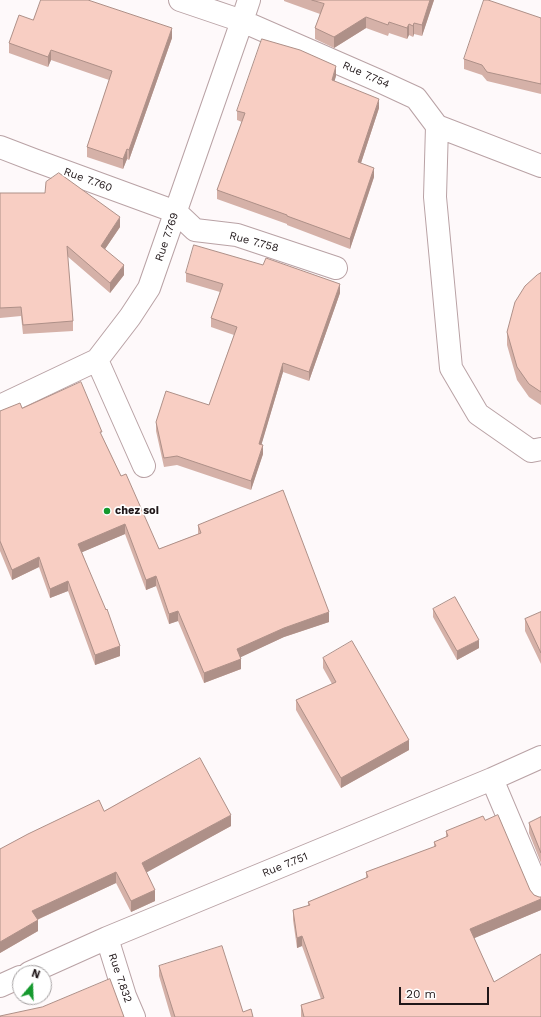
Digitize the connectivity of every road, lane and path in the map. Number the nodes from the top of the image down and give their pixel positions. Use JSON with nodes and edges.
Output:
{"nodes":[{"id":1,"x":180,"y":0,"type":"edge"},
{"id":2,"x":249,"y":0,"type":"edge"},
{"id":3,"x":242,"y":21,"type":"junction"},
{"id":4,"x":437,"y":126,"type":"junction"},
{"id":5,"x":0,"y":146,"type":"edge"},
{"id":6,"x":541,"y":166,"type":"edge"},
{"id":7,"x":176,"y":212,"type":"junction"},
{"id":8,"x":336,"y":268,"type":"dead end"},
{"id":9,"x":97,"y":360,"type":"junction"},
{"id":10,"x":0,"y":406,"type":"edge"},
{"id":11,"x":541,"y":449,"type":"edge"},
{"id":12,"x":144,"y":466,"type":"dead end"},
{"id":13,"x":541,"y":757,"type":"edge"},
{"id":14,"x":492,"y":779,"type":"junction"},
{"id":15,"x":541,"y":895,"type":"edge"},
{"id":16,"x":107,"y":938,"type":"junction"},
{"id":17,"x":47,"y":965,"type":"edge"},
{"id":18,"x":12,"y":981,"type":"edge"},
{"id":19,"x":0,"y":986,"type":"edge"},
{"id":20,"x":134,"y":1017,"type":"edge"}],
"edges":[{"from":1,"to":3,"type":"street","name":"Rue 7.754"},
{"from":2,"to":3,"type":"street","name":"Rue 7.769"},
{"from":3,"to":4,"type":"street","name":"Rue 7.754"},
{"from":3,"to":7,"type":"street","name":"Rue 7.769"},
{"from":4,"to":6,"type":"street"},
{"from":4,"to":11,"type":"street"},
{"from":5,"to":7,"type":"street","name":"Rue 7.760"},
{"from":7,"to":8,"type":"street","name":"Rue 7.758"},
{"from":7,"to":9,"type":"street","name":"Rue 7.769"},
{"from":9,"to":10,"type":"street","name":"Rue 7.769"},
{"from":9,"to":12,"type":"street"},
{"from":13,"to":14,"type":"street","name":"Rue 7.751"},
{"from":14,"to":15,"type":"street"},
{"from":14,"to":16,"type":"street","name":"Rue 7.751"},
{"from":16,"to":17,"type":"street","name":"Rue 7.751"},
{"from":16,"to":20,"type":"street","name":"Rue 7.832"},
{"from":18,"to":19,"type":"street"}]}
